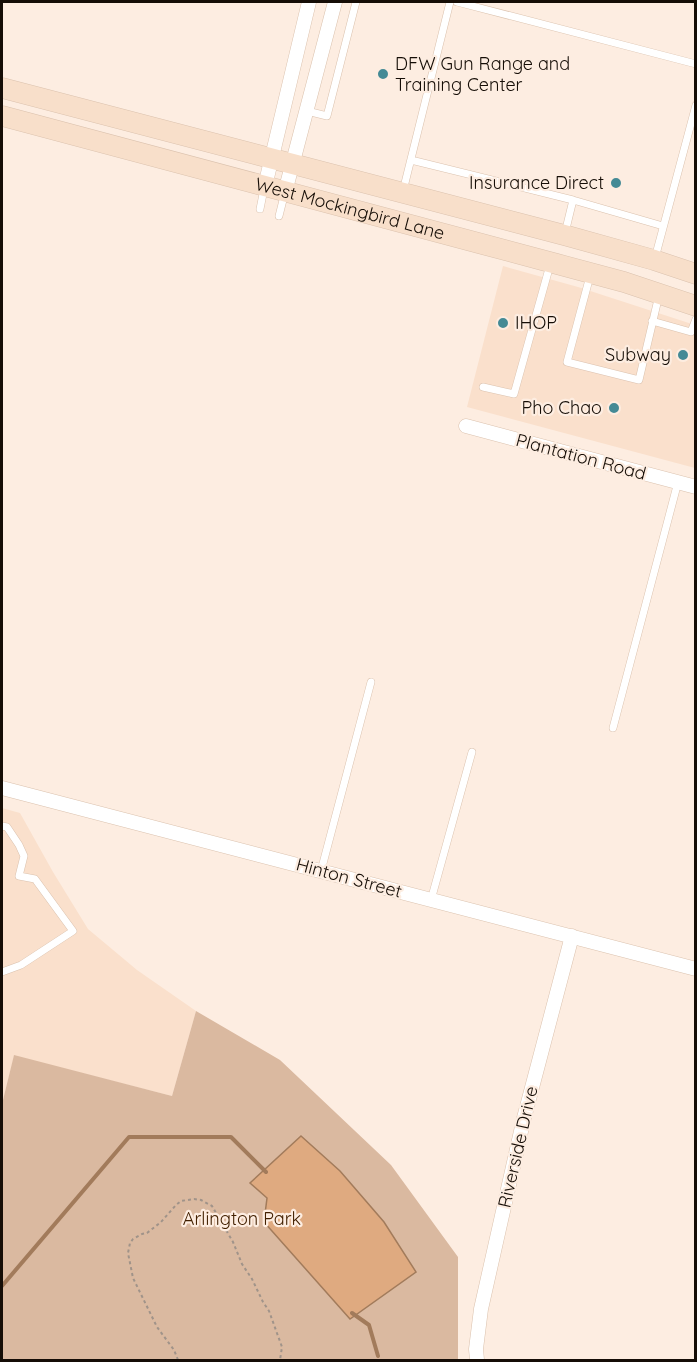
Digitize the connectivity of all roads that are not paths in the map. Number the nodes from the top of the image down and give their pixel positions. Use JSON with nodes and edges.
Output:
{"nodes":[{"id":1,"x":309,"y":2,"type":"edge"},
{"id":2,"x":335,"y":2,"type":"edge"},
{"id":3,"x":356,"y":2,"type":"edge"},
{"id":4,"x":450,"y":2,"type":"edge"},
{"id":5,"x":457,"y":2,"type":"edge"},
{"id":6,"x":696,"y":64,"type":"edge"},
{"id":7,"x":2,"y":88,"type":"edge"},
{"id":8,"x":696,"y":105,"type":"edge"},
{"id":9,"x":307,"y":111,"type":"junction"},
{"id":10,"x":2,"y":116,"type":"edge"},
{"id":11,"x":271,"y":159,"type":"junction"},
{"id":12,"x":411,"y":160,"type":"junction"},
{"id":13,"x":292,"y":164,"type":"junction"},
{"id":14,"x":265,"y":186,"type":"junction"},
{"id":15,"x":285,"y":192,"type":"junction"},
{"id":16,"x":403,"y":193,"type":"junction"},
{"id":17,"x":573,"y":200,"type":"junction"},
{"id":18,"x":260,"y":209,"type":"dead end"},
{"id":19,"x":279,"y":216,"type":"dead end"},
{"id":20,"x":663,"y":226,"type":"junction"},
{"id":21,"x":564,"y":236,"type":"junction"},
{"id":22,"x":654,"y":260,"type":"junction"},
{"id":23,"x":554,"y":263,"type":"junction"},
{"id":24,"x":591,"y":273,"type":"junction"},
{"id":25,"x":696,"y":274,"type":"edge"},
{"id":26,"x":659,"y":293,"type":"junction"},
{"id":27,"x":696,"y":306,"type":"edge"},
{"id":28,"x":696,"y":319,"type":"edge"},
{"id":29,"x":652,"y":321,"type":"junction"},
{"id":30,"x":483,"y":387,"type":"dead end"},
{"id":31,"x":463,"y":426,"type":"dead end"},
{"id":32,"x":678,"y":482,"type":"junction"},
{"id":33,"x":696,"y":487,"type":"edge"},
{"id":34,"x":371,"y":682,"type":"dead end"},
{"id":35,"x":613,"y":728,"type":"dead end"},
{"id":36,"x":472,"y":752,"type":"dead end"},
{"id":37,"x":2,"y":788,"type":"edge"},
{"id":38,"x":2,"y":826,"type":"edge"},
{"id":39,"x":321,"y":871,"type":"junction"},
{"id":40,"x":431,"y":900,"type":"junction"},
{"id":41,"x":572,"y":936,"type":"junction"},
{"id":42,"x":696,"y":969,"type":"edge"},
{"id":43,"x":2,"y":972,"type":"edge"},
{"id":44,"x":477,"y":1360,"type":"edge"}],
"edges":[{"from":1,"to":11,"type":"street"},
{"from":2,"to":9,"type":"street"},
{"from":3,"to":9,"type":"lane"},
{"from":4,"to":12,"type":"lane"},
{"from":5,"to":6,"type":"lane"},
{"from":7,"to":11,"type":"main road","name":"West Mockingbird Lane"},
{"from":8,"to":20,"type":"lane"},
{"from":9,"to":13,"type":"street"},
{"from":10,"to":14,"type":"main road","name":"West Mockingbird Lane"},
{"from":11,"to":13,"type":"main road","name":"West Mockingbird Lane"},
{"from":11,"to":14,"type":"street"},
{"from":12,"to":16,"type":"lane"},
{"from":12,"to":17,"type":"lane"},
{"from":13,"to":15,"type":"street"},
{"from":13,"to":16,"type":"main road","name":"West Mockingbird Lane"},
{"from":14,"to":15,"type":"main road","name":"West Mockingbird Lane"},
{"from":14,"to":18,"type":"lane"},
{"from":15,"to":19,"type":"lane"},
{"from":15,"to":23,"type":"main road","name":"West Mockingbird Lane"},
{"from":16,"to":21,"type":"main road","name":"West Mockingbird Lane"},
{"from":17,"to":20,"type":"lane"},
{"from":17,"to":21,"type":"lane"},
{"from":20,"to":22,"type":"lane"},
{"from":21,"to":22,"type":"main road","name":"West Mockingbird Lane"},
{"from":21,"to":23,"type":"main road"},
{"from":22,"to":25,"type":"main road","name":"West Mockingbird Lane"},
{"from":23,"to":24,"type":"main road","name":"West Mockingbird Lane"},
{"from":23,"to":30,"type":"lane"},
{"from":24,"to":26,"type":"main road","name":"West Mockingbird Lane"},
{"from":24,"to":29,"type":"lane"},
{"from":26,"to":27,"type":"main road","name":"West Mockingbird Lane"},
{"from":26,"to":29,"type":"lane"},
{"from":28,"to":29,"type":"lane"},
{"from":31,"to":32,"type":"street","name":"Plantation Road"},
{"from":32,"to":33,"type":"street","name":"Plantation Road"},
{"from":32,"to":35,"type":"lane"},
{"from":34,"to":39,"type":"lane"},
{"from":36,"to":40,"type":"lane"},
{"from":37,"to":39,"type":"street","name":"Hinton Street"},
{"from":38,"to":43,"type":"lane"},
{"from":39,"to":40,"type":"street","name":"Hinton Street"},
{"from":40,"to":41,"type":"street","name":"Hinton Street"},
{"from":41,"to":42,"type":"street","name":"Hinton Street"},
{"from":41,"to":44,"type":"street","name":"Riverside Drive"}]}
